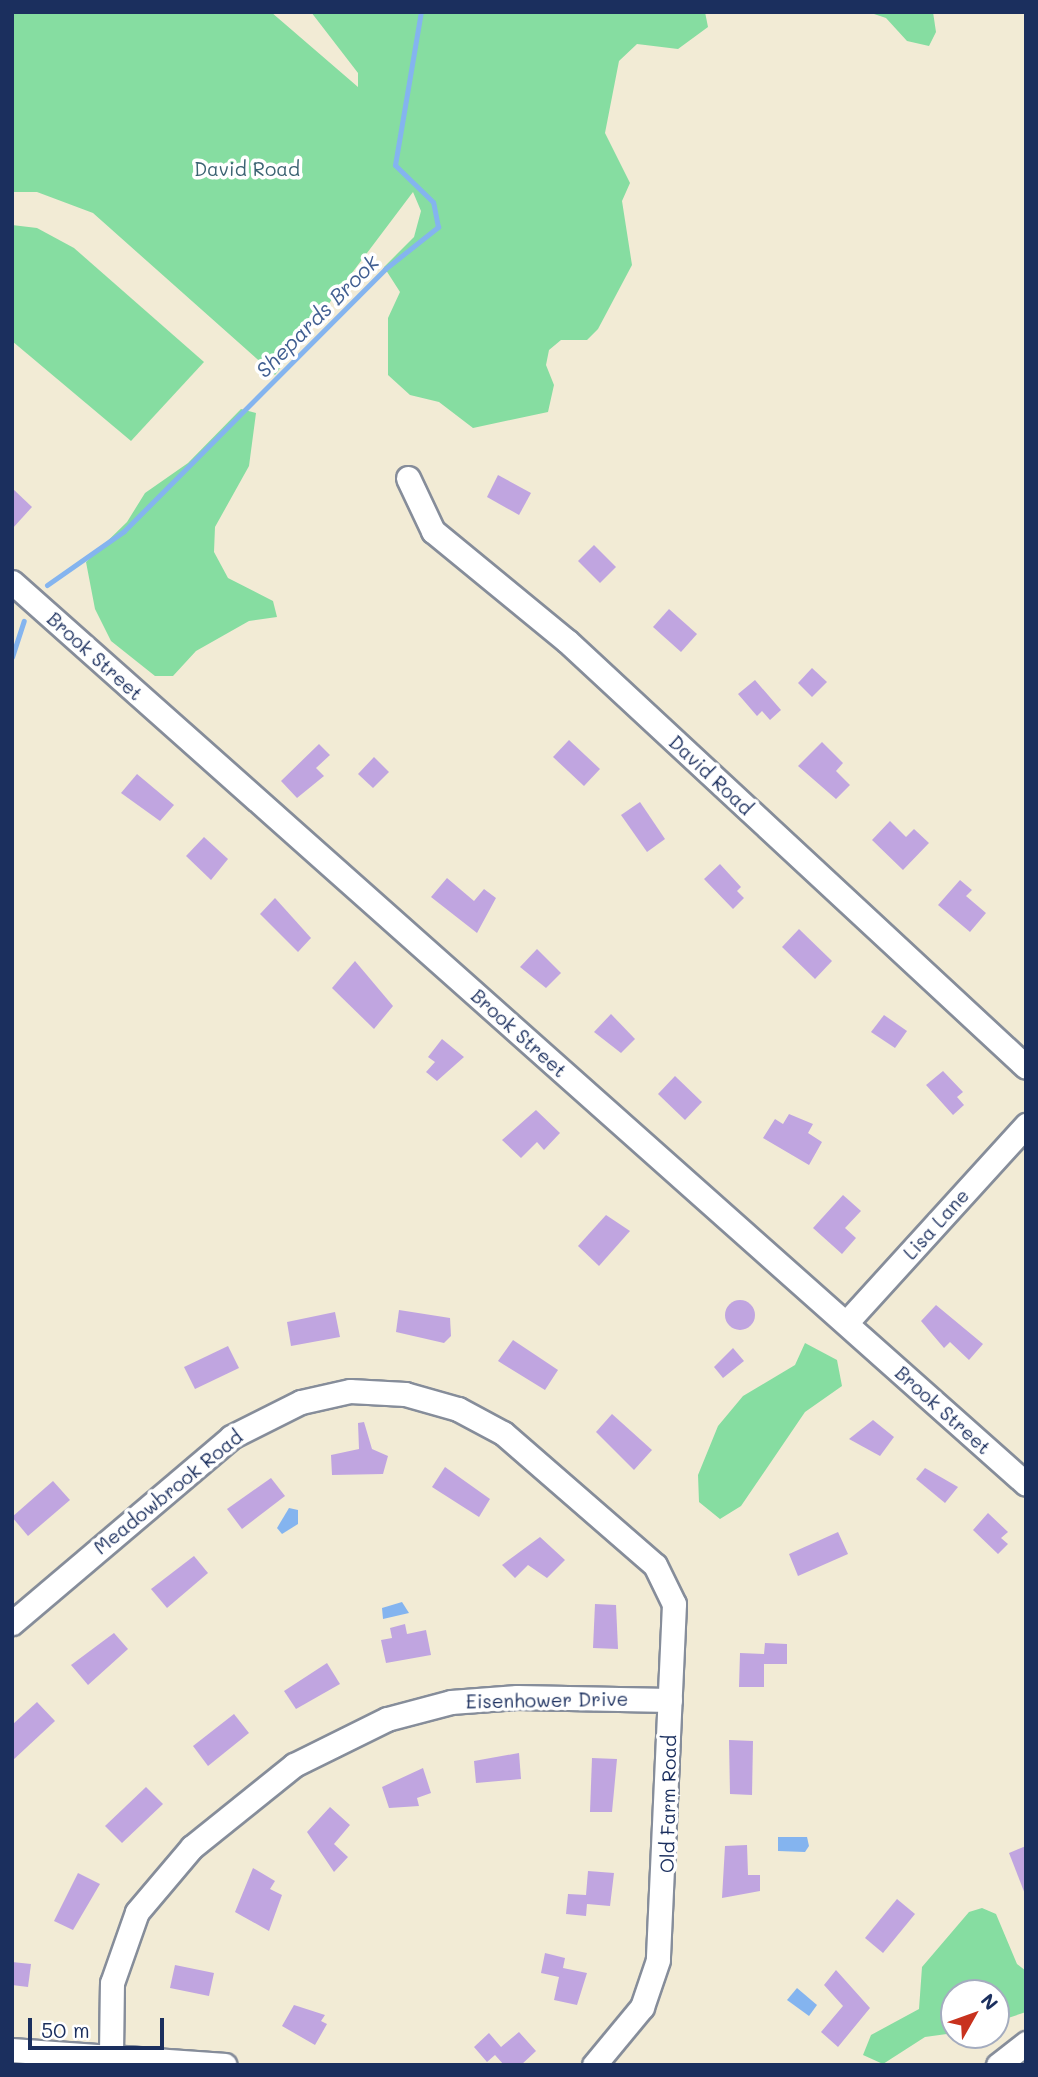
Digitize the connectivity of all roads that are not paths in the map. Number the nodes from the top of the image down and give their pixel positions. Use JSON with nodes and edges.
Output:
{"nodes":[{"id":1,"x":408,"y":478,"type":"dead end"},
{"id":2,"x":12,"y":582,"type":"edge"},
{"id":3,"x":1026,"y":1067,"type":"edge"},
{"id":4,"x":1026,"y":1125,"type":"edge"},
{"id":5,"x":846,"y":1323,"type":"junction"},
{"id":6,"x":1026,"y":1484,"type":"edge"},
{"id":7,"x":628,"y":1541,"type":"joint"},
{"id":8,"x":12,"y":1623,"type":"edge"},
{"id":9,"x":670,"y":1700,"type":"junction"},
{"id":10,"x":1026,"y":2043,"type":"edge"},
{"id":11,"x":12,"y":2050,"type":"edge"},
{"id":12,"x":111,"y":2053,"type":"junction"},
{"id":13,"x":224,"y":2065,"type":"edge"},
{"id":14,"x":594,"y":2065,"type":"edge"},
{"id":15,"x":998,"y":2065,"type":"edge"}],
"edges":[{"from":1,"to":3,"type":"street","name":"David Road"},
{"from":2,"to":5,"type":"street","name":"Brook Street"},
{"from":4,"to":5,"type":"street","name":"Lisa Lane"},
{"from":5,"to":6,"type":"street","name":"Brook Street"},
{"from":7,"to":8,"type":"street","name":"Meadowbrook Road"},
{"from":7,"to":9,"type":"street","name":"Old Farm Road"},
{"from":9,"to":12,"type":"street","name":"Eisenhower Drive"},
{"from":9,"to":14,"type":"street","name":"Old Farm Road"},
{"from":10,"to":15,"type":"street"},
{"from":11,"to":12,"type":"street"},
{"from":12,"to":13,"type":"street"}]}
